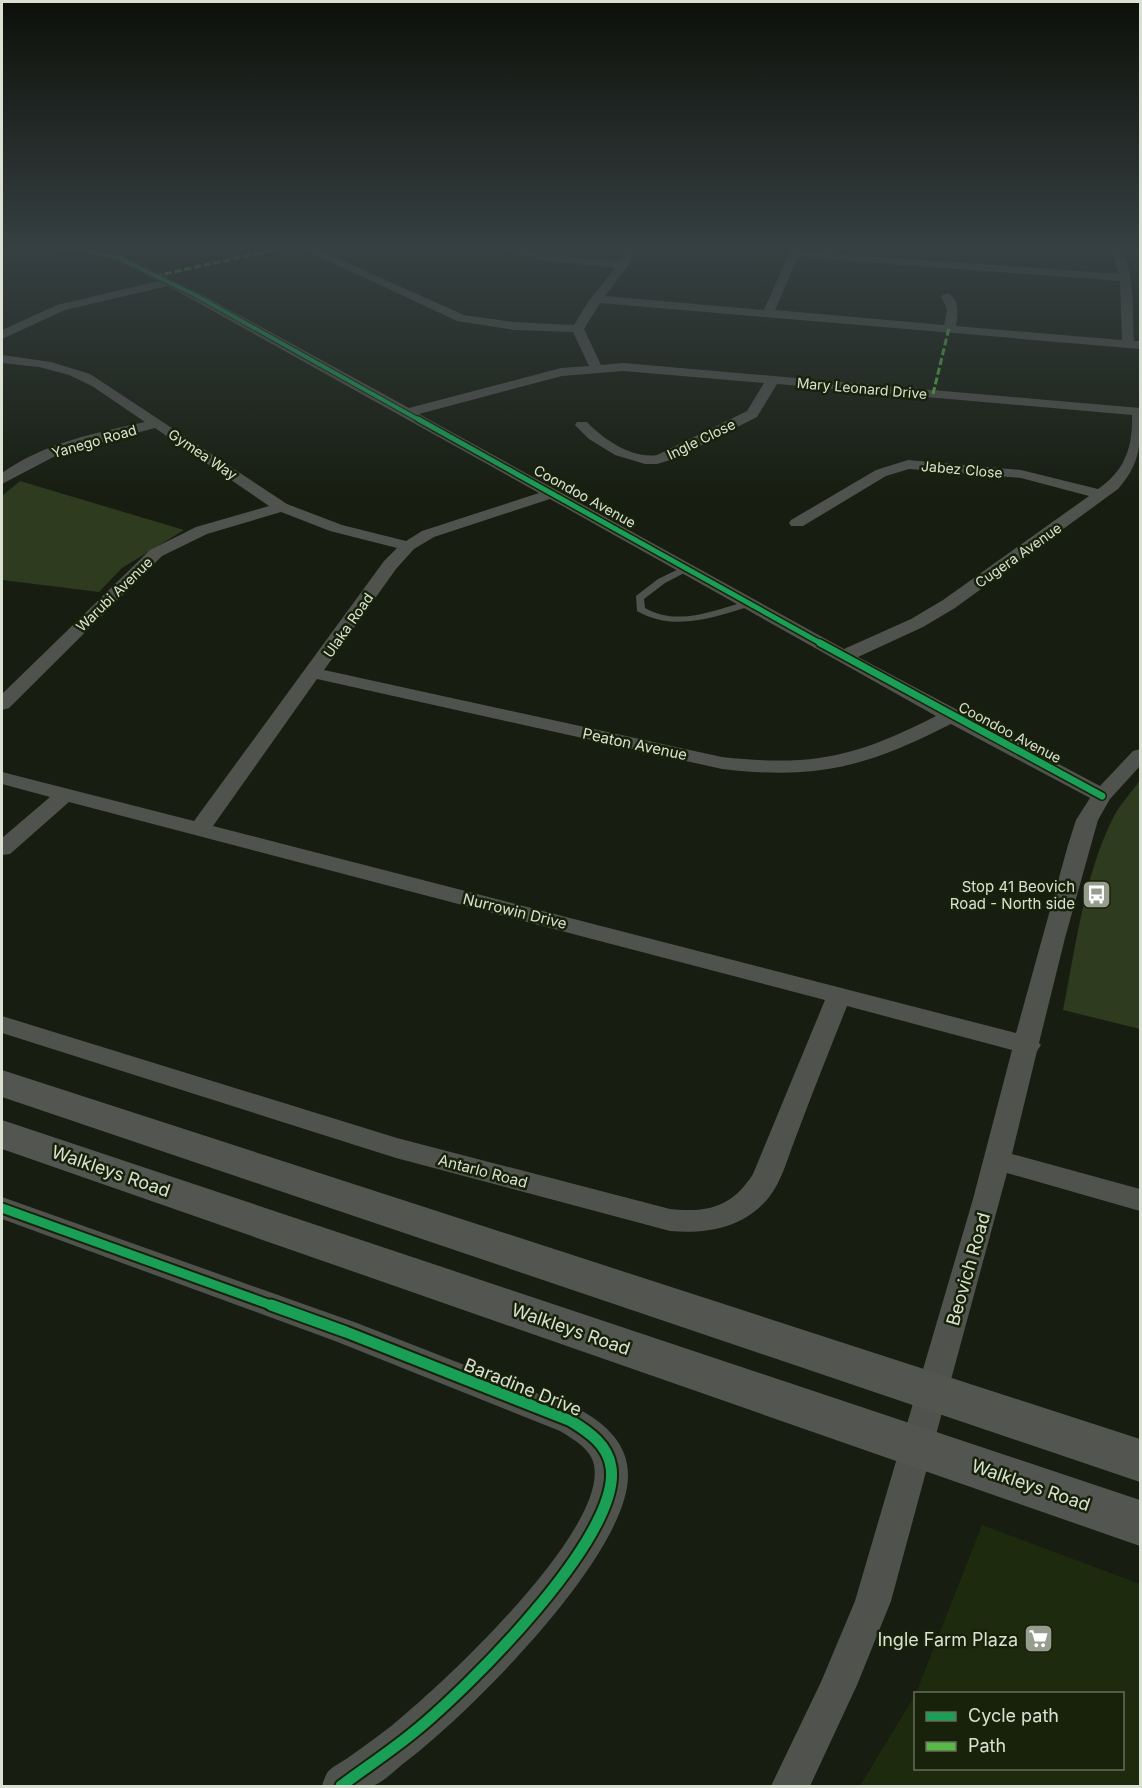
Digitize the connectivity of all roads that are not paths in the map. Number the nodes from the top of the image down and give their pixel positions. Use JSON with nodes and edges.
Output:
{"nodes":[{"id":1,"x":259,"y":330,"type":"edge"},
{"id":2,"x":579,"y":330,"type":"edge"},
{"id":3,"x":977,"y":330,"type":"edge"},
{"id":4,"x":1134,"y":344,"type":"edge"},
{"id":5,"x":2,"y":359,"type":"edge"},
{"id":6,"x":596,"y":368,"type":"junction"},
{"id":7,"x":773,"y":380,"type":"junction"},
{"id":8,"x":1140,"y":412,"type":"edge"},
{"id":9,"x":408,"y":413,"type":"junction"},
{"id":10,"x":158,"y":423,"type":"junction"},
{"id":11,"x":582,"y":425,"type":"dead end"},
{"id":12,"x":2,"y":480,"type":"edge"},
{"id":13,"x":553,"y":494,"type":"junction"},
{"id":14,"x":1102,"y":495,"type":"junction"},
{"id":15,"x":282,"y":507,"type":"junction"},
{"id":16,"x":797,"y":523,"type":"dead end"},
{"id":17,"x":408,"y":546,"type":"junction"},
{"id":18,"x":687,"y":568,"type":"junction"},
{"id":19,"x":750,"y":603,"type":"junction"},
{"id":20,"x":844,"y":656,"type":"junction"},
{"id":21,"x":314,"y":673,"type":"junction"},
{"id":22,"x":2,"y":704,"type":"edge"},
{"id":23,"x":951,"y":716,"type":"junction"},
{"id":24,"x":1140,"y":755,"type":"edge"},
{"id":25,"x":2,"y":778,"type":"edge"},
{"id":26,"x":65,"y":795,"type":"junction"},
{"id":27,"x":1102,"y":796,"type":"junction"},
{"id":28,"x":199,"y":830,"type":"junction"},
{"id":29,"x":2,"y":849,"type":"edge"},
{"id":30,"x":839,"y":995,"type":"junction"},
{"id":31,"x":2,"y":1024,"type":"edge"},
{"id":32,"x":1028,"y":1044,"type":"junction"},
{"id":33,"x":2,"y":1083,"type":"edge"},
{"id":34,"x":2,"y":1134,"type":"edge"},
{"id":35,"x":996,"y":1160,"type":"junction"},
{"id":36,"x":1140,"y":1200,"type":"edge"},
{"id":37,"x":2,"y":1208,"type":"edge"},
{"id":38,"x":1140,"y":1461,"type":"edge"},
{"id":39,"x":1140,"y":1523,"type":"edge"},
{"id":40,"x":341,"y":1786,"type":"edge"},
{"id":41,"x":790,"y":1786,"type":"edge"}],
"edges":[{"from":1,"to":9,"type":"street","name":"Coondoo Avenue"},
{"from":2,"to":6,"type":"street"},
{"from":3,"to":4,"type":"street"},
{"from":5,"to":10,"type":"street","name":"Gymea Way"},
{"from":6,"to":7,"type":"street","name":"Mary Leonard Drive"},
{"from":6,"to":9,"type":"street","name":"Mary Leonard Drive"},
{"from":7,"to":8,"type":"street","name":"Mary Leonard Drive"},
{"from":7,"to":11,"type":"street","name":"Ingle Close"},
{"from":8,"to":14,"type":"street","name":"Cugera Avenue"},
{"from":9,"to":13,"type":"street","name":"Coondoo Avenue"},
{"from":10,"to":12,"type":"street","name":"Yanego Road"},
{"from":10,"to":15,"type":"street","name":"Gymea Way"},
{"from":13,"to":17,"type":"street","name":"Ulaka Road"},
{"from":13,"to":18,"type":"street","name":"Coondoo Avenue"},
{"from":14,"to":16,"type":"street","name":"Jabez Close"},
{"from":14,"to":20,"type":"street","name":"Cugera Avenue"},
{"from":15,"to":17,"type":"street","name":"Gymea Way"},
{"from":15,"to":22,"type":"street","name":"Warubi Avenue"},
{"from":17,"to":21,"type":"street","name":"Ulaka Road"},
{"from":18,"to":19,"type":"street","name":"Coondoo Avenue"},
{"from":18,"to":19,"type":"lane"},
{"from":19,"to":20,"type":"street","name":"Coondoo Avenue"},
{"from":20,"to":23,"type":"street","name":"Coondoo Avenue"},
{"from":21,"to":23,"type":"street","name":"Peaton Avenue"},
{"from":21,"to":28,"type":"street","name":"Ulaka Road"},
{"from":23,"to":27,"type":"street","name":"Coondoo Avenue"},
{"from":24,"to":27,"type":"street","name":"Beovich Road"},
{"from":25,"to":26,"type":"street","name":"Nurrowin Drive"},
{"from":26,"to":28,"type":"street","name":"Nurrowin Drive"},
{"from":26,"to":29,"type":"street"},
{"from":27,"to":32,"type":"street","name":"Beovich Road"},
{"from":28,"to":30,"type":"street","name":"Nurrowin Drive"},
{"from":30,"to":31,"type":"street","name":"Antarlo Road"},
{"from":30,"to":32,"type":"street","name":"Nurrowin Drive"},
{"from":32,"to":35,"type":"street","name":"Beovich Road"},
{"from":33,"to":38,"type":"main road"},
{"from":34,"to":39,"type":"main road","name":"Walkleys Road"},
{"from":35,"to":36,"type":"street"},
{"from":35,"to":41,"type":"street","name":"Beovich Road"},
{"from":37,"to":40,"type":"street","name":"Baradine Drive"}]}
